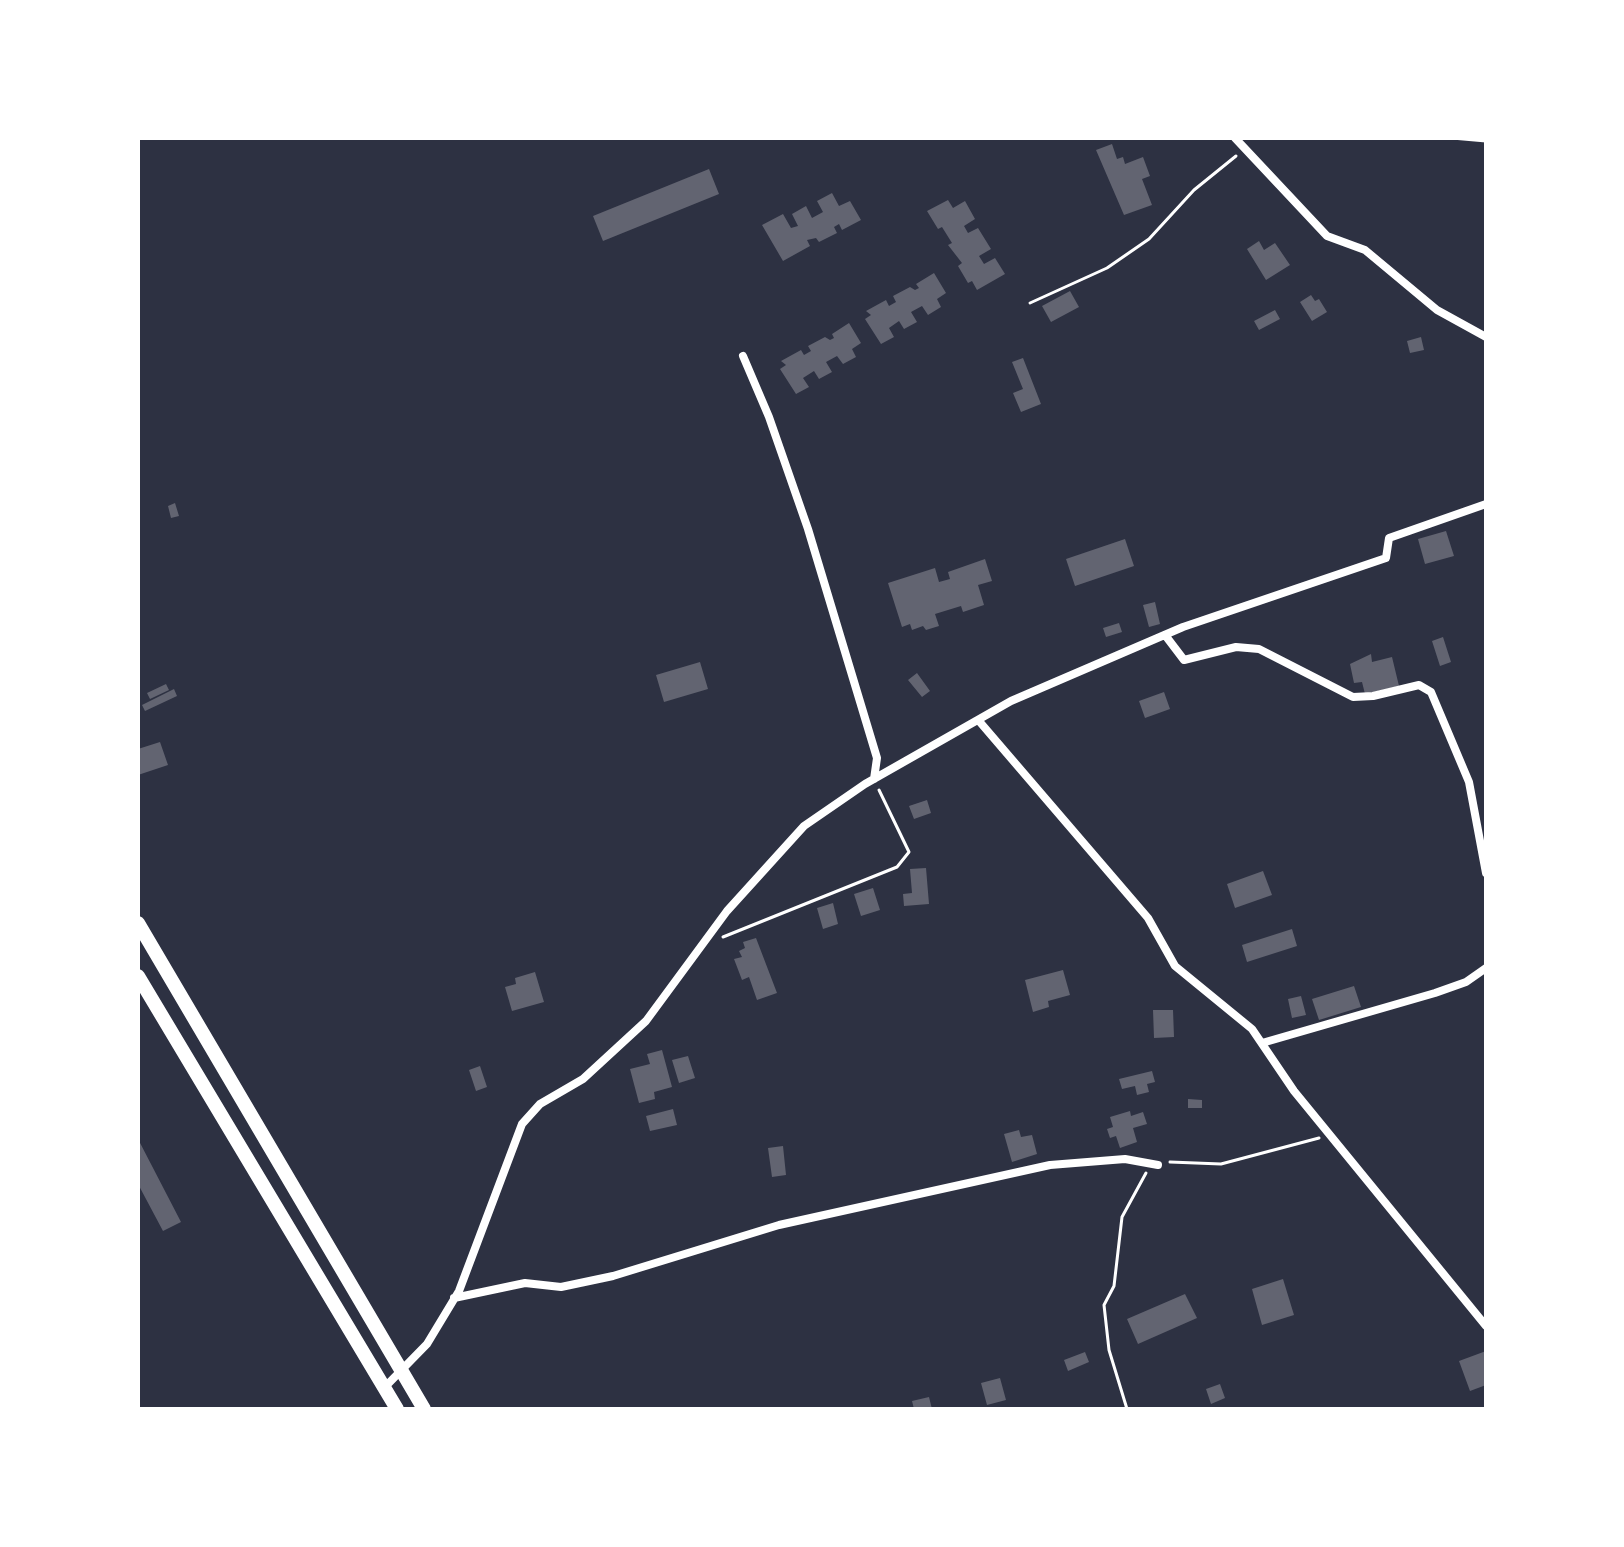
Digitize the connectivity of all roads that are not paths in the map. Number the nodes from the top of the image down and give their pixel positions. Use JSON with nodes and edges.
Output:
{"nodes":[{"id":1,"x":1235,"y":138,"type":"edge"},
{"id":2,"x":1486,"y":337,"type":"edge"},
{"id":3,"x":743,"y":356,"type":"dead end"},
{"id":4,"x":1486,"y":504,"type":"edge"},
{"id":5,"x":1165,"y":635,"type":"junction"},
{"id":6,"x":979,"y":721,"type":"junction"},
{"id":7,"x":874,"y":779,"type":"junction"},
{"id":8,"x":1486,"y":873,"type":"edge"},
{"id":9,"x":138,"y":923,"type":"edge"},
{"id":10,"x":1486,"y":968,"type":"edge"},
{"id":11,"x":138,"y":976,"type":"edge"},
{"id":12,"x":1262,"y":1043,"type":"junction"},
{"id":13,"x":1158,"y":1165,"type":"road end"},
{"id":14,"x":454,"y":1298,"type":"junction"},
{"id":15,"x":1486,"y":1326,"type":"edge"},
{"id":16,"x":403,"y":1372,"type":"junction"},
{"id":17,"x":384,"y":1388,"type":"junction"},
{"id":18,"x":397,"y":1409,"type":"edge"},
{"id":19,"x":424,"y":1409,"type":"edge"}],
"edges":[{"from":1,"to":2,"type":"street"},
{"from":3,"to":7,"type":"street"},
{"from":4,"to":5,"type":"street"},
{"from":5,"to":6,"type":"street"},
{"from":5,"to":8,"type":"street"},
{"from":6,"to":7,"type":"street"},
{"from":6,"to":12,"type":"street"},
{"from":7,"to":14,"type":"street"},
{"from":9,"to":16,"type":"highway"},
{"from":10,"to":12,"type":"street"},
{"from":11,"to":17,"type":"highway"},
{"from":12,"to":15,"type":"street"},
{"from":13,"to":14,"type":"street"},
{"from":14,"to":16,"type":"street"},
{"from":16,"to":17,"type":"street"},
{"from":16,"to":19,"type":"highway"},
{"from":17,"to":18,"type":"highway"}]}
